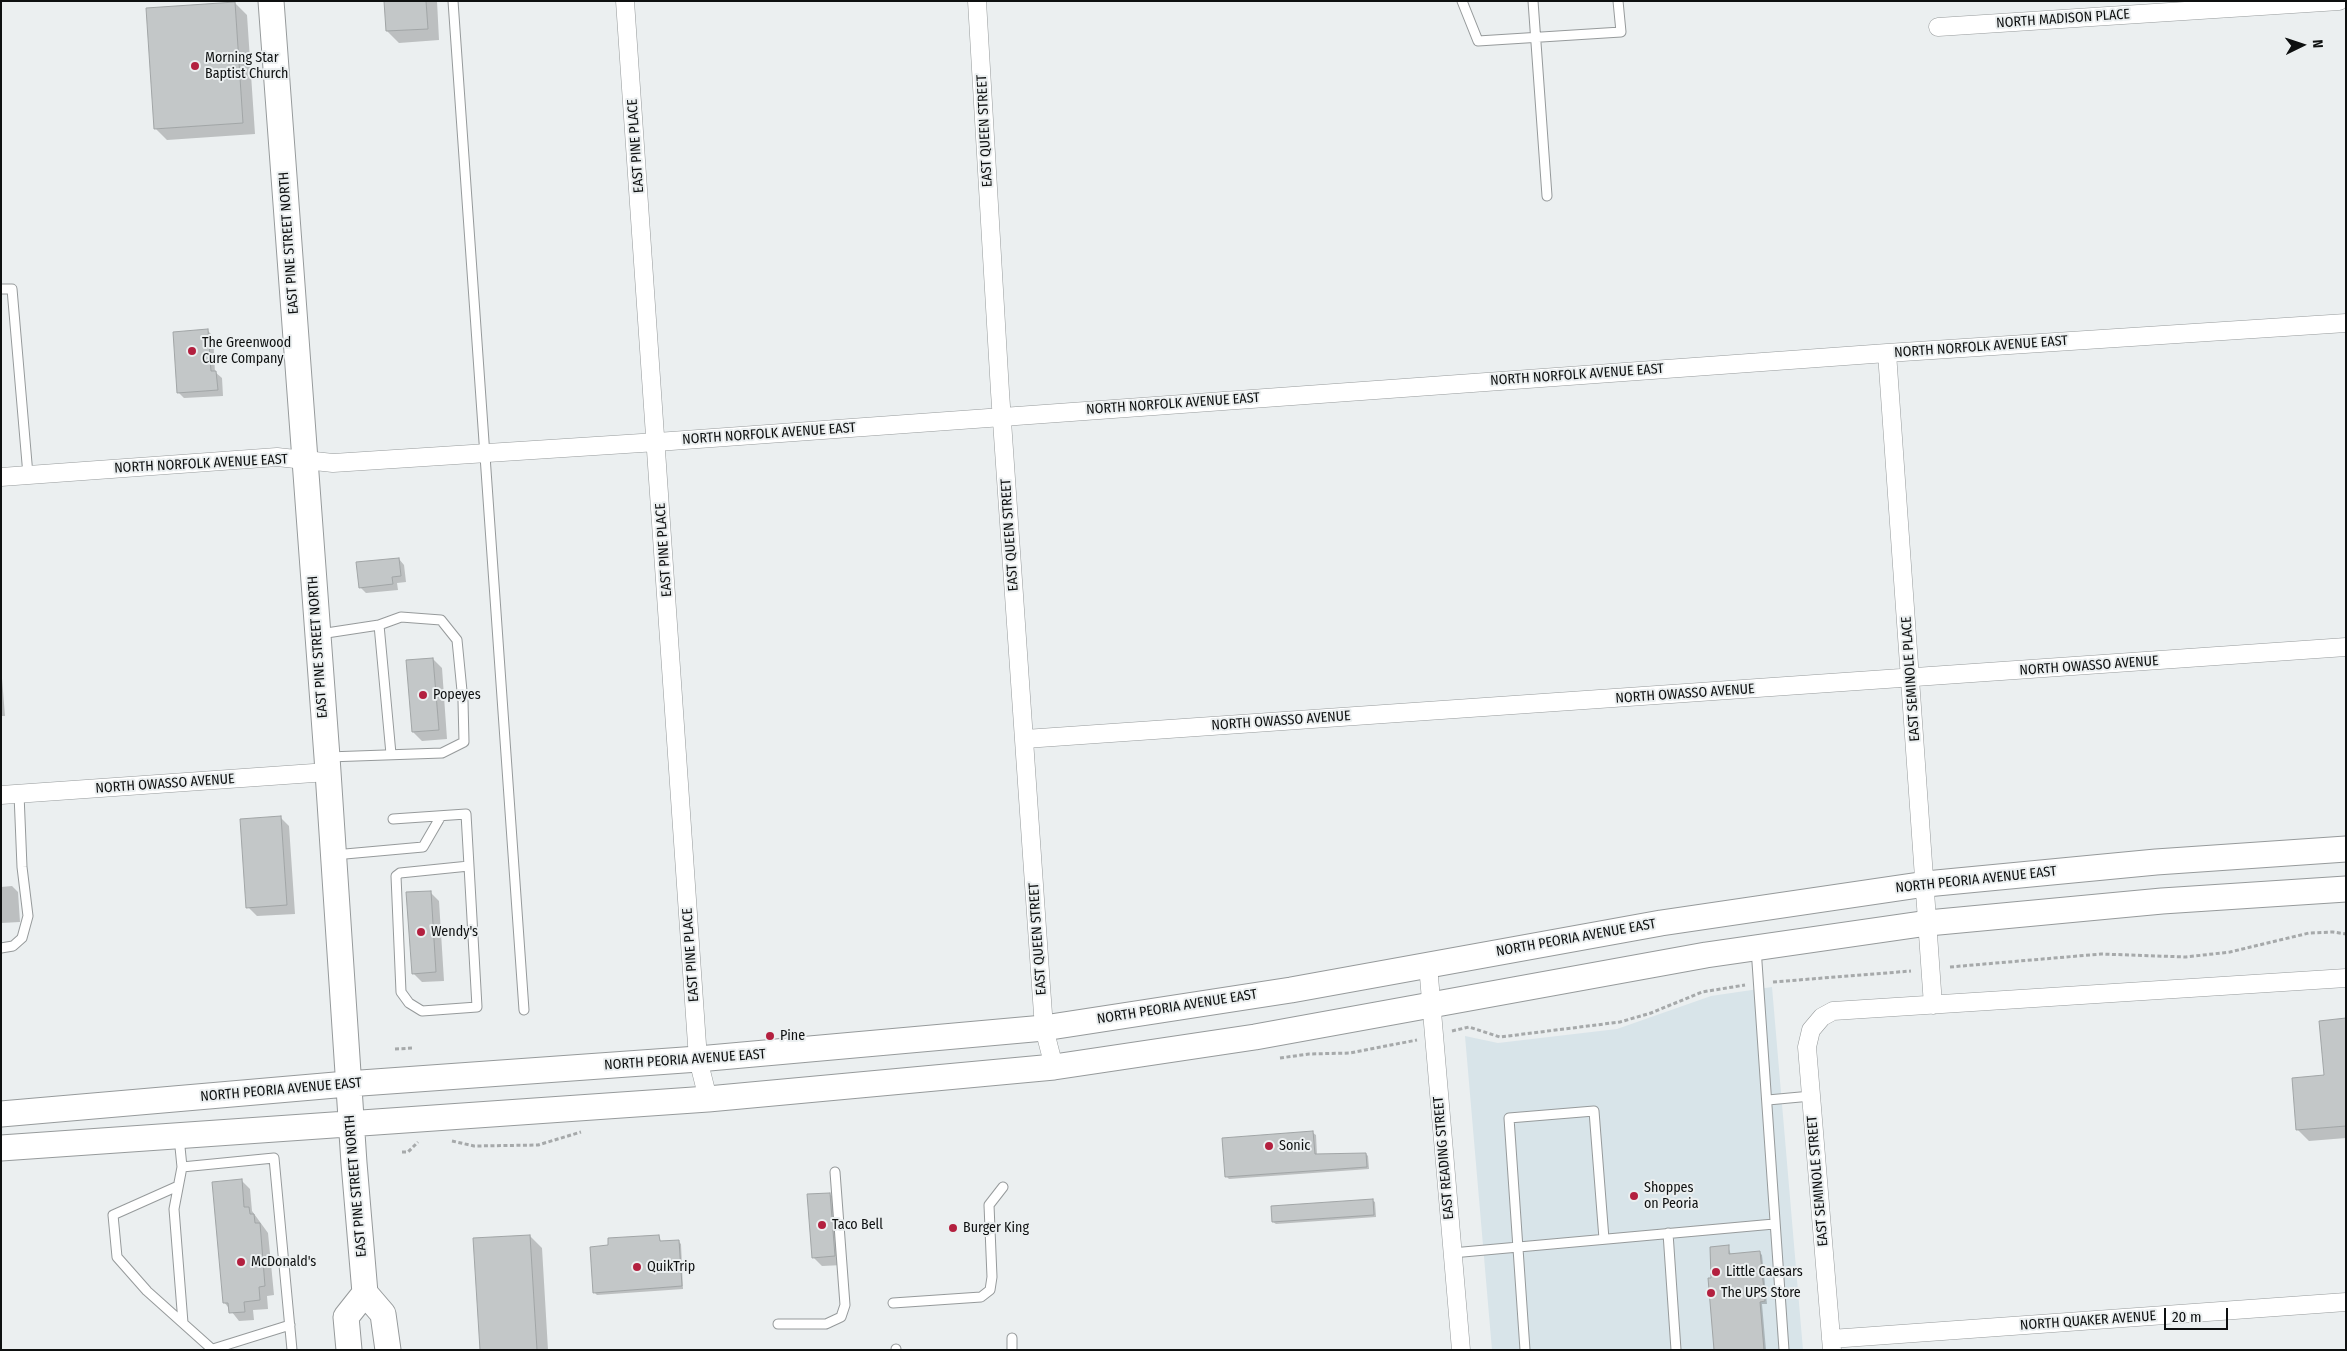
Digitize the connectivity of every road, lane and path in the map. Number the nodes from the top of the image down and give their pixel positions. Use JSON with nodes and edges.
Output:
{"nodes":[{"id":1,"x":271,"y":1,"type":"edge"},
{"id":2,"x":453,"y":1,"type":"edge"},
{"id":3,"x":625,"y":1,"type":"edge"},
{"id":4,"x":977,"y":1,"type":"edge"},
{"id":5,"x":1462,"y":1,"type":"edge"},
{"id":6,"x":1533,"y":1,"type":"edge"},
{"id":7,"x":1618,"y":1,"type":"edge"},
{"id":8,"x":2339,"y":1,"type":"edge"},
{"id":9,"x":1938,"y":27,"type":"dead end"},
{"id":10,"x":1536,"y":37,"type":"junction"},
{"id":11,"x":1547,"y":196,"type":"dead end"},
{"id":12,"x":1,"y":290,"type":"edge"},
{"id":13,"x":2346,"y":323,"type":"edge"},
{"id":14,"x":1886,"y":353,"type":"junction"},
{"id":15,"x":1002,"y":416,"type":"junction"},
{"id":16,"x":657,"y":442,"type":"junction"},
{"id":17,"x":484,"y":453,"type":"junction"},
{"id":18,"x":304,"y":460,"type":"junction"},
{"id":19,"x":28,"y":475,"type":"junction"},
{"id":20,"x":1,"y":477,"type":"edge"},
{"id":21,"x":379,"y":625,"type":"junction"},
{"id":22,"x":317,"y":634,"type":"junction"},
{"id":23,"x":2346,"y":647,"type":"edge"},
{"id":24,"x":1910,"y":678,"type":"junction"},
{"id":25,"x":1025,"y":739,"type":"junction"},
{"id":26,"x":391,"y":754,"type":"junction"},
{"id":27,"x":327,"y":764,"type":"junction"},
{"id":28,"x":19,"y":794,"type":"junction"},
{"id":29,"x":1,"y":795,"type":"edge"},
{"id":30,"x":440,"y":816,"type":"junction"},
{"id":31,"x":393,"y":819,"type":"dead end"},
{"id":32,"x":2346,"y":849,"type":"edge"},
{"id":33,"x":333,"y":855,"type":"junction"},
{"id":34,"x":469,"y":866,"type":"junction"},
{"id":35,"x":1926,"y":884,"type":"junction"},
{"id":36,"x":2346,"y":889,"type":"edge"},
{"id":37,"x":1928,"y":923,"type":"junction"},
{"id":38,"x":2346,"y":934,"type":"edge"},
{"id":39,"x":1756,"y":947,"type":"junction"},
{"id":40,"x":1,"y":948,"type":"edge"},
{"id":41,"x":1428,"y":965,"type":"junction"},
{"id":42,"x":1931,"y":969,"type":"junction"},
{"id":43,"x":2346,"y":978,"type":"edge"},
{"id":44,"x":1759,"y":984,"type":"junction"},
{"id":45,"x":1933,"y":1004,"type":"junction"},
{"id":46,"x":1432,"y":1005,"type":"junction"},
{"id":47,"x":524,"y":1010,"type":"dead end"},
{"id":48,"x":1044,"y":1028,"type":"junction"},
{"id":49,"x":1434,"y":1035,"type":"junction"},
{"id":50,"x":414,"y":1048,"type":"dead end"},
{"id":51,"x":394,"y":1050,"type":"dead end"},
{"id":52,"x":698,"y":1059,"type":"junction"},
{"id":53,"x":1271,"y":1059,"type":"dead end"},
{"id":54,"x":1054,"y":1068,"type":"junction"},
{"id":55,"x":347,"y":1084,"type":"junction"},
{"id":56,"x":1811,"y":1096,"type":"junction"},
{"id":57,"x":708,"y":1099,"type":"junction"},
{"id":58,"x":1768,"y":1100,"type":"junction"},
{"id":59,"x":1,"y":1114,"type":"edge"},
{"id":60,"x":351,"y":1125,"type":"junction"},
{"id":61,"x":586,"y":1131,"type":"dead end"},
{"id":62,"x":179,"y":1136,"type":"junction"},
{"id":63,"x":425,"y":1139,"type":"dead end"},
{"id":64,"x":448,"y":1140,"type":"dead end"},
{"id":65,"x":1,"y":1148,"type":"edge"},
{"id":66,"x":402,"y":1152,"type":"dead end"},
{"id":67,"x":182,"y":1167,"type":"junction"},
{"id":68,"x":835,"y":1172,"type":"dead end"},
{"id":69,"x":178,"y":1186,"type":"junction"},
{"id":70,"x":1003,"y":1187,"type":"dead end"},
{"id":71,"x":1774,"y":1224,"type":"junction"},
{"id":72,"x":1668,"y":1233,"type":"junction"},
{"id":73,"x":1604,"y":1239,"type":"junction"},
{"id":74,"x":1518,"y":1247,"type":"junction"},
{"id":75,"x":1452,"y":1253,"type":"junction"},
{"id":76,"x":365,"y":1293,"type":"junction"},
{"id":77,"x":2346,"y":1302,"type":"edge"},
{"id":78,"x":893,"y":1303,"type":"dead end"},
{"id":79,"x":184,"y":1323,"type":"junction"},
{"id":80,"x":778,"y":1324,"type":"dead end"},
{"id":81,"x":290,"y":1325,"type":"junction"},
{"id":82,"x":1012,"y":1338,"type":"dead end"},
{"id":83,"x":1831,"y":1344,"type":"edge"},
{"id":84,"x":213,"y":1350,"type":"edge"},
{"id":85,"x":292,"y":1350,"type":"edge"},
{"id":86,"x":349,"y":1350,"type":"edge"},
{"id":87,"x":388,"y":1350,"type":"edge"},
{"id":88,"x":1012,"y":1350,"type":"edge"},
{"id":89,"x":1460,"y":1350,"type":"edge"},
{"id":90,"x":1525,"y":1350,"type":"edge"},
{"id":91,"x":1676,"y":1350,"type":"edge"},
{"id":92,"x":1784,"y":1350,"type":"edge"}],
"edges":[{"from":1,"to":18,"type":"main road","name":"EAST PINE STREET NORTH"},
{"from":2,"to":17,"type":"lane"},
{"from":3,"to":16,"type":"street","name":"EAST PINE PLACE"},
{"from":4,"to":15,"type":"street","name":"EAST QUEEN STREET"},
{"from":5,"to":10,"type":"lane"},
{"from":6,"to":10,"type":"lane"},
{"from":7,"to":10,"type":"lane"},
{"from":8,"to":9,"type":"street","name":"NORTH MADISON PLACE"},
{"from":10,"to":11,"type":"lane"},
{"from":12,"to":19,"type":"lane"},
{"from":13,"to":14,"type":"street","name":"NORTH NORFOLK AVENUE EAST"},
{"from":14,"to":15,"type":"street","name":"NORTH NORFOLK AVENUE EAST"},
{"from":14,"to":24,"type":"street","name":"EAST SEMINOLE PLACE"},
{"from":15,"to":16,"type":"street","name":"NORTH NORFOLK AVENUE EAST"},
{"from":15,"to":25,"type":"street","name":"EAST QUEEN STREET"},
{"from":16,"to":17,"type":"street","name":"NORTH NORFOLK AVENUE EAST"},
{"from":16,"to":52,"type":"street","name":"EAST PINE PLACE"},
{"from":17,"to":18,"type":"street","name":"NORTH NORFOLK AVENUE EAST"},
{"from":17,"to":47,"type":"lane"},
{"from":18,"to":19,"type":"street","name":"NORTH NORFOLK AVENUE EAST"},
{"from":18,"to":22,"type":"main road","name":"EAST PINE STREET NORTH"},
{"from":19,"to":20,"type":"street","name":"NORTH NORFOLK AVENUE EAST"},
{"from":21,"to":22,"type":"lane"},
{"from":21,"to":26,"type":"lane"},
{"from":21,"to":26,"type":"lane"},
{"from":22,"to":27,"type":"main road","name":"EAST PINE STREET NORTH"},
{"from":23,"to":24,"type":"street","name":"NORTH OWASSO AVENUE"},
{"from":24,"to":25,"type":"street","name":"NORTH OWASSO AVENUE"},
{"from":24,"to":35,"type":"street","name":"EAST SEMINOLE PLACE"},
{"from":25,"to":48,"type":"street","name":"EAST QUEEN STREET"},
{"from":26,"to":27,"type":"lane"},
{"from":27,"to":28,"type":"street","name":"NORTH OWASSO AVENUE"},
{"from":27,"to":33,"type":"main road","name":"EAST PINE STREET NORTH"},
{"from":28,"to":29,"type":"street","name":"NORTH OWASSO AVENUE"},
{"from":28,"to":40,"type":"lane"},
{"from":30,"to":31,"type":"lane"},
{"from":30,"to":33,"type":"lane"},
{"from":30,"to":34,"type":"lane"},
{"from":32,"to":35,"type":"main road","name":"NORTH PEORIA AVENUE EAST"},
{"from":33,"to":55,"type":"main road","name":"EAST PINE STREET NORTH"},
{"from":34,"to":34,"type":"lane"},
{"from":35,"to":37,"type":"street","name":"EAST SEMINOLE PLACE"},
{"from":35,"to":41,"type":"main road","name":"NORTH PEORIA AVENUE EAST"},
{"from":36,"to":37,"type":"main road"},
{"from":37,"to":39,"type":"main road"},
{"from":37,"to":42,"type":"street","name":"EAST SEMINOLE PLACE"},
{"from":38,"to":42,"type":"path"},
{"from":39,"to":44,"type":"lane"},
{"from":39,"to":46,"type":"main road"},
{"from":41,"to":46,"type":"street","name":"EAST READING STREET"},
{"from":41,"to":48,"type":"main road","name":"NORTH PEORIA AVENUE EAST"},
{"from":42,"to":44,"type":"path"},
{"from":42,"to":45,"type":"street","name":"EAST SEMINOLE PLACE"},
{"from":43,"to":45,"type":"street"},
{"from":44,"to":49,"type":"path"},
{"from":44,"to":58,"type":"lane"},
{"from":45,"to":56,"type":"street","name":"EAST SEMINOLE STREET"},
{"from":46,"to":49,"type":"street","name":"EAST READING STREET"},
{"from":46,"to":54,"type":"main road"},
{"from":48,"to":52,"type":"main road","name":"NORTH PEORIA AVENUE EAST"},
{"from":48,"to":54,"type":"street","name":"EAST QUEEN STREET"},
{"from":49,"to":53,"type":"path"},
{"from":49,"to":75,"type":"street","name":"EAST READING STREET"},
{"from":50,"to":51,"type":"path"},
{"from":52,"to":55,"type":"main road","name":"NORTH PEORIA AVENUE EAST"},
{"from":52,"to":57,"type":"street","name":"EAST PINE PLACE"},
{"from":54,"to":57,"type":"main road"},
{"from":55,"to":59,"type":"main road","name":"NORTH PEORIA AVENUE EAST"},
{"from":55,"to":60,"type":"main road","name":"EAST PINE STREET NORTH"},
{"from":56,"to":58,"type":"lane"},
{"from":56,"to":83,"type":"street","name":"EAST SEMINOLE STREET"},
{"from":57,"to":60,"type":"main road"},
{"from":58,"to":71,"type":"lane"},
{"from":60,"to":62,"type":"main road"},
{"from":60,"to":76,"type":"main road","name":"EAST PINE STREET NORTH"},
{"from":61,"to":64,"type":"path"},
{"from":62,"to":65,"type":"main road"},
{"from":62,"to":67,"type":"lane"},
{"from":63,"to":66,"type":"path"},
{"from":67,"to":69,"type":"lane"},
{"from":67,"to":81,"type":"lane"},
{"from":68,"to":80,"type":"lane"},
{"from":69,"to":79,"type":"lane"},
{"from":69,"to":79,"type":"lane"},
{"from":70,"to":78,"type":"lane"},
{"from":71,"to":72,"type":"lane"},
{"from":71,"to":92,"type":"lane"},
{"from":72,"to":73,"type":"lane"},
{"from":72,"to":91,"type":"lane"},
{"from":73,"to":74,"type":"lane"},
{"from":73,"to":74,"type":"lane"},
{"from":74,"to":75,"type":"lane"},
{"from":74,"to":90,"type":"lane"},
{"from":75,"to":89,"type":"street","name":"EAST READING STREET"},
{"from":76,"to":86,"type":"main road"},
{"from":76,"to":87,"type":"main road"},
{"from":77,"to":83,"type":"street","name":"NORTH QUAKER AVENUE"},
{"from":79,"to":84,"type":"lane"},
{"from":81,"to":84,"type":"lane"},
{"from":81,"to":85,"type":"lane"},
{"from":82,"to":88,"type":"lane"}]}
